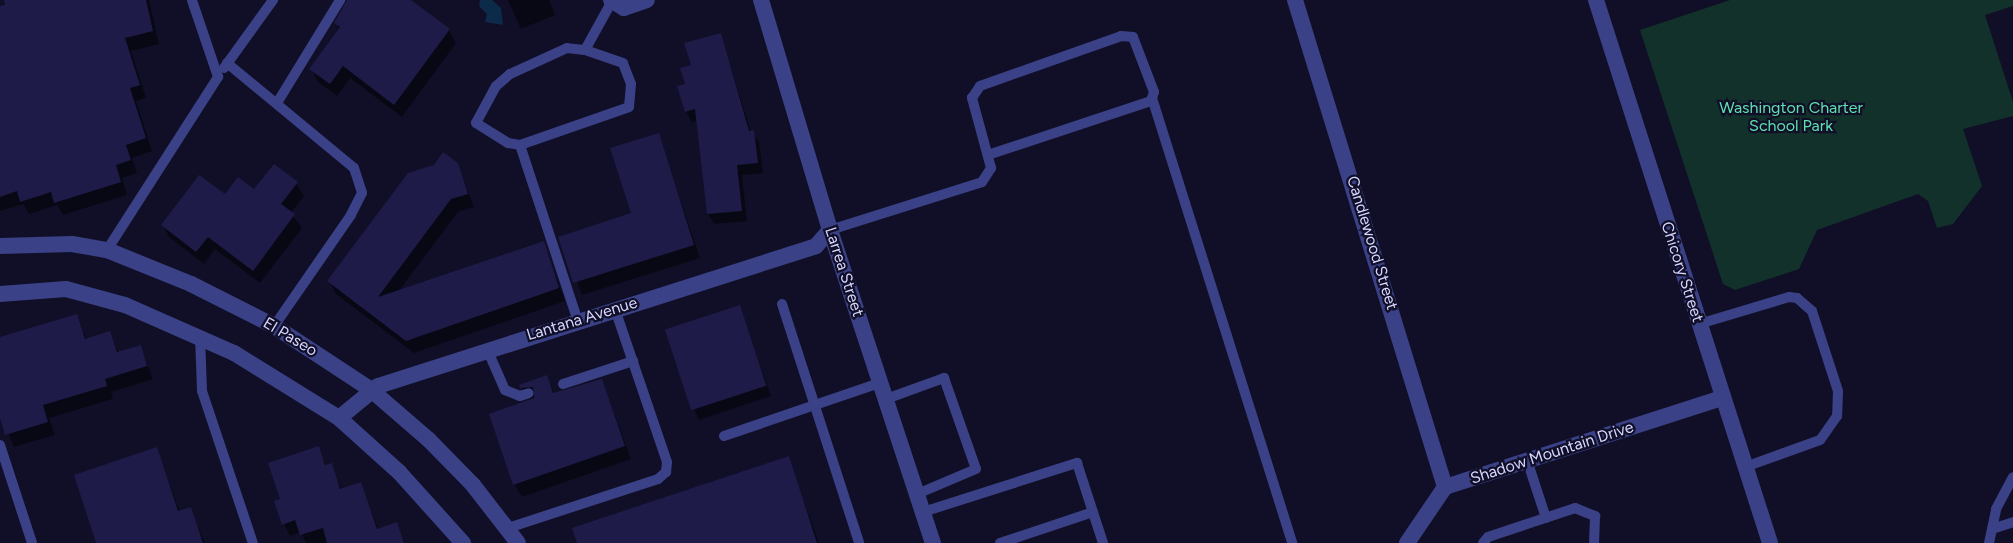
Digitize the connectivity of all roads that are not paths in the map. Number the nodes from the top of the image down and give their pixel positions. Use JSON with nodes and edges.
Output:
{"nodes":[{"id":1,"x":192,"y":0,"type":"edge"},
{"id":2,"x":340,"y":0,"type":"edge"},
{"id":3,"x":647,"y":0,"type":"edge"},
{"id":4,"x":760,"y":0,"type":"edge"},
{"id":5,"x":1296,"y":0,"type":"edge"},
{"id":6,"x":1596,"y":0,"type":"edge"},
{"id":7,"x":611,"y":1,"type":"edge"},
{"id":8,"x":268,"y":3,"type":"edge"},
{"id":9,"x":585,"y":50,"type":"junction"},
{"id":10,"x":227,"y":63,"type":"junction"},
{"id":11,"x":218,"y":77,"type":"junction"},
{"id":12,"x":1152,"y":98,"type":"junction"},
{"id":13,"x":277,"y":103,"type":"junction"},
{"id":14,"x":520,"y":145,"type":"junction"},
{"id":15,"x":988,"y":155,"type":"junction"},
{"id":16,"x":830,"y":230,"type":"junction"},
{"id":17,"x":0,"y":246,"type":"edge"},
{"id":18,"x":107,"y":250,"type":"junction"},
{"id":19,"x":0,"y":294,"type":"edge"},
{"id":20,"x":782,"y":304,"type":"dead end"},
{"id":21,"x":615,"y":309,"type":"junction"},
{"id":22,"x":578,"y":321,"type":"junction"},
{"id":23,"x":1699,"y":324,"type":"junction"},
{"id":24,"x":274,"y":326,"type":"junction"},
{"id":25,"x":200,"y":336,"type":"junction"},
{"id":26,"x":487,"y":349,"type":"junction"},
{"id":27,"x":633,"y":361,"type":"junction"},
{"id":28,"x":563,"y":384,"type":"dead end"},
{"id":29,"x":370,"y":389,"type":"junction"},
{"id":30,"x":883,"y":391,"type":"junction"},
{"id":31,"x":529,"y":393,"type":"dead end"},
{"id":32,"x":1723,"y":398,"type":"junction"},
{"id":33,"x":815,"y":406,"type":"junction"},
{"id":34,"x":339,"y":418,"type":"junction"},
{"id":35,"x":724,"y":436,"type":"dead end"},
{"id":36,"x":0,"y":445,"type":"edge"},
{"id":37,"x":1527,"y":460,"type":"junction"},
{"id":38,"x":1745,"y":467,"type":"junction"},
{"id":39,"x":2013,"y":477,"type":"edge"},
{"id":40,"x":1445,"y":487,"type":"junction"},
{"id":41,"x":917,"y":494,"type":"junction"},
{"id":42,"x":922,"y":512,"type":"junction"},
{"id":43,"x":1093,"y":512,"type":"junction"},
{"id":44,"x":1546,"y":518,"type":"junction"},
{"id":45,"x":2013,"y":522,"type":"edge"},
{"id":46,"x":508,"y":528,"type":"junction"},
{"id":47,"x":1992,"y":529,"type":"junction"},
{"id":48,"x":32,"y":543,"type":"edge"},
{"id":49,"x":253,"y":543,"type":"edge"},
{"id":50,"x":463,"y":543,"type":"edge"},
{"id":51,"x":518,"y":543,"type":"edge"},
{"id":52,"x":859,"y":543,"type":"edge"},
{"id":53,"x":933,"y":543,"type":"edge"},
{"id":54,"x":1000,"y":543,"type":"edge"},
{"id":55,"x":1103,"y":543,"type":"edge"},
{"id":56,"x":1292,"y":543,"type":"edge"},
{"id":57,"x":1407,"y":543,"type":"edge"},
{"id":58,"x":1483,"y":543,"type":"edge"},
{"id":59,"x":1594,"y":543,"type":"edge"},
{"id":60,"x":1770,"y":543,"type":"edge"},
{"id":61,"x":1989,"y":543,"type":"edge"}],
"edges":[{"from":1,"to":11,"type":"lane"},
{"from":2,"to":13,"type":"lane"},
{"from":3,"to":7,"type":"street"},
{"from":4,"to":16,"type":"street","name":"Larrea Street"},
{"from":5,"to":40,"type":"street","name":"Candlewood Street"},
{"from":6,"to":23,"type":"street","name":"Chicory Street"},
{"from":7,"to":9,"type":"lane"},
{"from":8,"to":10,"type":"lane"},
{"from":9,"to":14,"type":"lane"},
{"from":9,"to":14,"type":"lane"},
{"from":10,"to":11,"type":"lane"},
{"from":10,"to":13,"type":"lane"},
{"from":11,"to":18,"type":"lane"},
{"from":12,"to":15,"type":"lane"},
{"from":12,"to":15,"type":"lane"},
{"from":12,"to":56,"type":"lane"},
{"from":13,"to":24,"type":"lane"},
{"from":14,"to":22,"type":"lane"},
{"from":15,"to":16,"type":"lane"},
{"from":16,"to":21,"type":"street","name":"Lantana Avenue"},
{"from":16,"to":30,"type":"street","name":"Larrea Street"},
{"from":17,"to":18,"type":"street","name":"El Paseo"},
{"from":18,"to":24,"type":"street","name":"El Paseo"},
{"from":19,"to":25,"type":"street"},
{"from":20,"to":33,"type":"lane"},
{"from":21,"to":22,"type":"street","name":"Lantana Avenue"},
{"from":21,"to":27,"type":"lane"},
{"from":22,"to":26,"type":"street","name":"Lantana Avenue"},
{"from":23,"to":32,"type":"street","name":"Chicory Street"},
{"from":23,"to":38,"type":"lane"},
{"from":24,"to":29,"type":"street","name":"El Paseo"},
{"from":25,"to":34,"type":"street"},
{"from":25,"to":49,"type":"lane"},
{"from":26,"to":29,"type":"street","name":"Lantana Avenue"},
{"from":26,"to":31,"type":"lane"},
{"from":27,"to":28,"type":"lane"},
{"from":27,"to":46,"type":"lane"},
{"from":29,"to":34,"type":"street","name":"Lantana Avenue"},
{"from":29,"to":46,"type":"street","name":"El Paseo"},
{"from":30,"to":33,"type":"lane"},
{"from":30,"to":41,"type":"street","name":"Larrea Street"},
{"from":30,"to":41,"type":"lane"},
{"from":32,"to":37,"type":"street","name":"Shadow Mountain Drive"},
{"from":32,"to":38,"type":"street","name":"Chicory Street"},
{"from":33,"to":35,"type":"lane"},
{"from":33,"to":52,"type":"lane"},
{"from":34,"to":50,"type":"street"},
{"from":36,"to":48,"type":"lane"},
{"from":37,"to":40,"type":"street","name":"Shadow Mountain Drive"},
{"from":37,"to":44,"type":"lane"},
{"from":38,"to":60,"type":"street","name":"Chicory Street"},
{"from":39,"to":47,"type":"lane"},
{"from":40,"to":57,"type":"street"},
{"from":41,"to":42,"type":"street","name":"Larrea Street"},
{"from":42,"to":43,"type":"lane"},
{"from":42,"to":53,"type":"street","name":"Larrea Street"},
{"from":43,"to":54,"type":"lane"},
{"from":43,"to":55,"type":"lane"},
{"from":44,"to":58,"type":"lane"},
{"from":44,"to":59,"type":"lane"},
{"from":45,"to":47,"type":"lane"},
{"from":46,"to":51,"type":"street","name":"El Paseo"},
{"from":47,"to":61,"type":"lane"}]}
